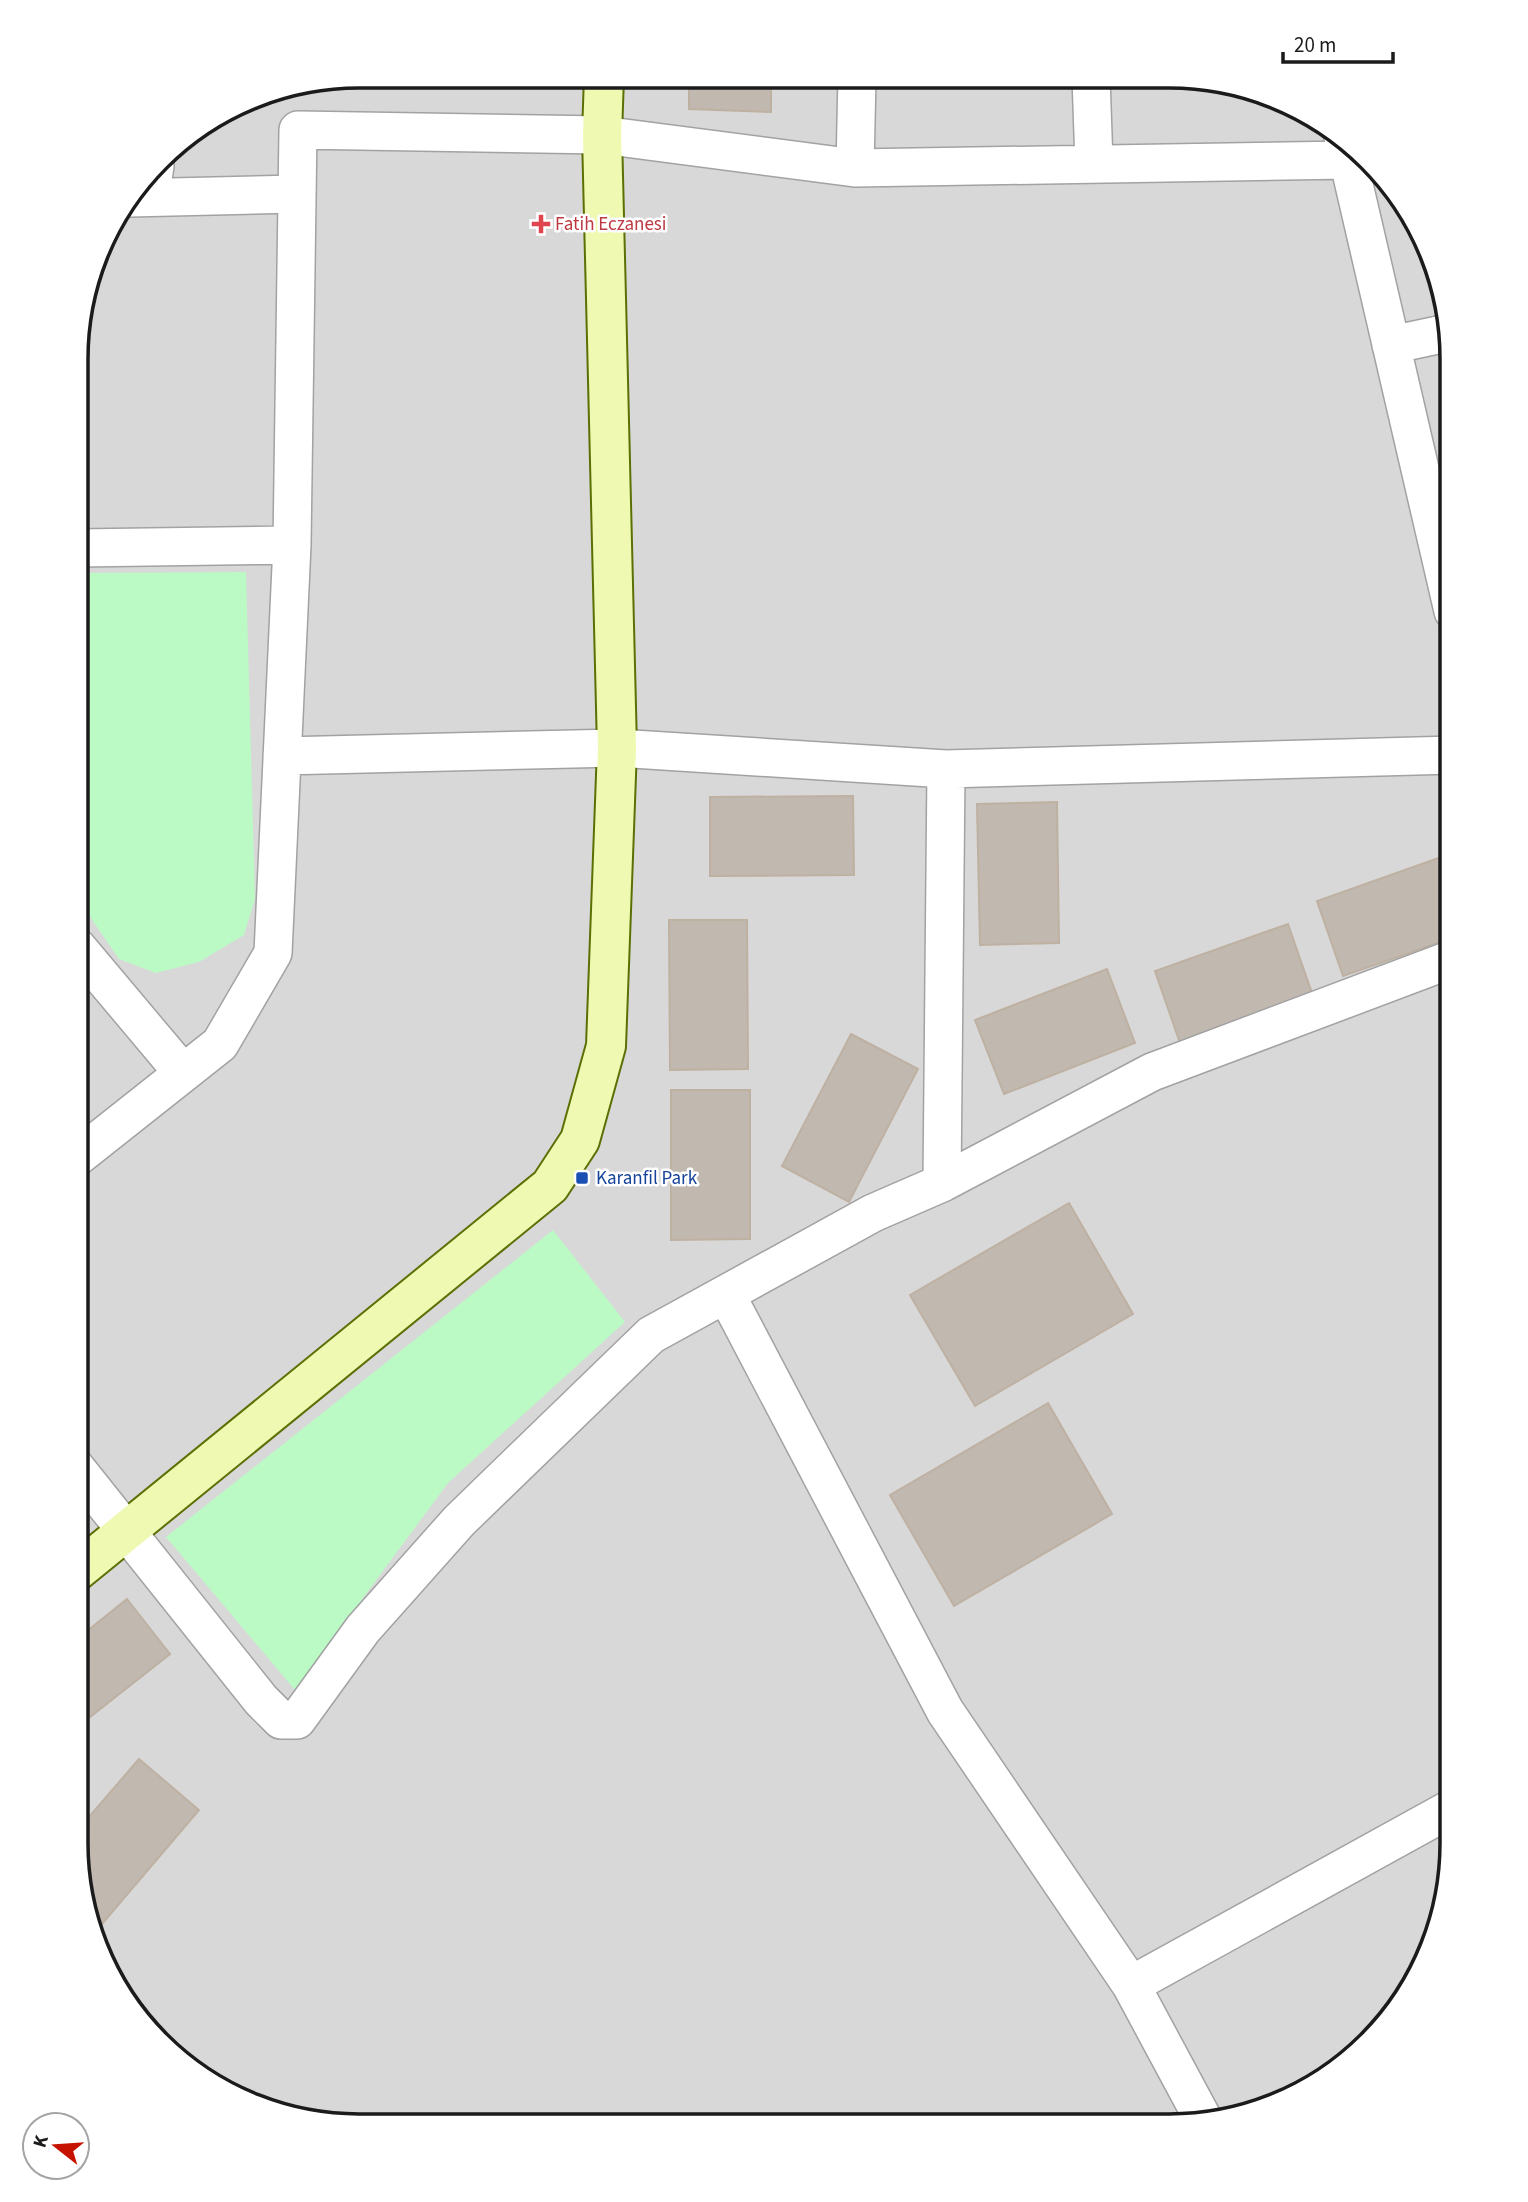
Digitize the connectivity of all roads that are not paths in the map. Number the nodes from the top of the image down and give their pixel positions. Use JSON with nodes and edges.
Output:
{"nodes":[{"id":1,"x":604,"y":88,"type":"edge"},
{"id":2,"x":857,"y":88,"type":"edge"},
{"id":3,"x":1091,"y":88,"type":"edge"},
{"id":4,"x":602,"y":135,"type":"junction"},
{"id":5,"x":1339,"y":146,"type":"edge"},
{"id":6,"x":1347,"y":154,"type":"edge"},
{"id":7,"x":1094,"y":164,"type":"junction"},
{"id":8,"x":855,"y":168,"type":"junction"},
{"id":9,"x":148,"y":187,"type":"edge"},
{"id":10,"x":297,"y":194,"type":"junction"},
{"id":11,"x":1439,"y":335,"type":"edge"},
{"id":12,"x":1391,"y":345,"type":"junction"},
{"id":13,"x":292,"y":545,"type":"junction"},
{"id":14,"x":88,"y":548,"type":"edge"},
{"id":15,"x":1440,"y":555,"type":"edge"},
{"id":16,"x":617,"y":748,"type":"junction"},
{"id":17,"x":1440,"y":755,"type":"edge"},
{"id":18,"x":282,"y":756,"type":"junction"},
{"id":19,"x":946,"y":769,"type":"junction"},
{"id":20,"x":88,"y":960,"type":"edge"},
{"id":21,"x":1440,"y":964,"type":"edge"},
{"id":22,"x":183,"y":1073,"type":"junction"},
{"id":23,"x":88,"y":1148,"type":"edge"},
{"id":24,"x":942,"y":1183,"type":"junction"},
{"id":25,"x":726,"y":1294,"type":"junction"},
{"id":26,"x":88,"y":1482,"type":"edge"},
{"id":27,"x":126,"y":1528,"type":"junction"},
{"id":28,"x":88,"y":1561,"type":"edge"},
{"id":29,"x":1440,"y":1815,"type":"edge"},
{"id":30,"x":1130,"y":1985,"type":"junction"},
{"id":31,"x":1200,"y":2113,"type":"edge"}],
"edges":[{"from":1,"to":4,"type":"street"},
{"from":2,"to":8,"type":"street"},
{"from":3,"to":7,"type":"street"},
{"from":4,"to":8,"type":"street"},
{"from":4,"to":10,"type":"street"},
{"from":4,"to":16,"type":"street"},
{"from":5,"to":7,"type":"street"},
{"from":6,"to":12,"type":"street"},
{"from":7,"to":8,"type":"street"},
{"from":9,"to":10,"type":"street"},
{"from":10,"to":13,"type":"street"},
{"from":11,"to":12,"type":"street"},
{"from":12,"to":15,"type":"street"},
{"from":13,"to":14,"type":"street"},
{"from":13,"to":18,"type":"street"},
{"from":16,"to":18,"type":"street"},
{"from":16,"to":19,"type":"street"},
{"from":16,"to":27,"type":"street"},
{"from":17,"to":19,"type":"street"},
{"from":18,"to":22,"type":"street"},
{"from":19,"to":24,"type":"street"},
{"from":20,"to":22,"type":"street"},
{"from":21,"to":24,"type":"street"},
{"from":22,"to":23,"type":"street"},
{"from":24,"to":25,"type":"street"},
{"from":25,"to":27,"type":"street"},
{"from":25,"to":30,"type":"street"},
{"from":26,"to":27,"type":"street"},
{"from":27,"to":28,"type":"street"},
{"from":29,"to":30,"type":"street"},
{"from":30,"to":31,"type":"street"}]}
